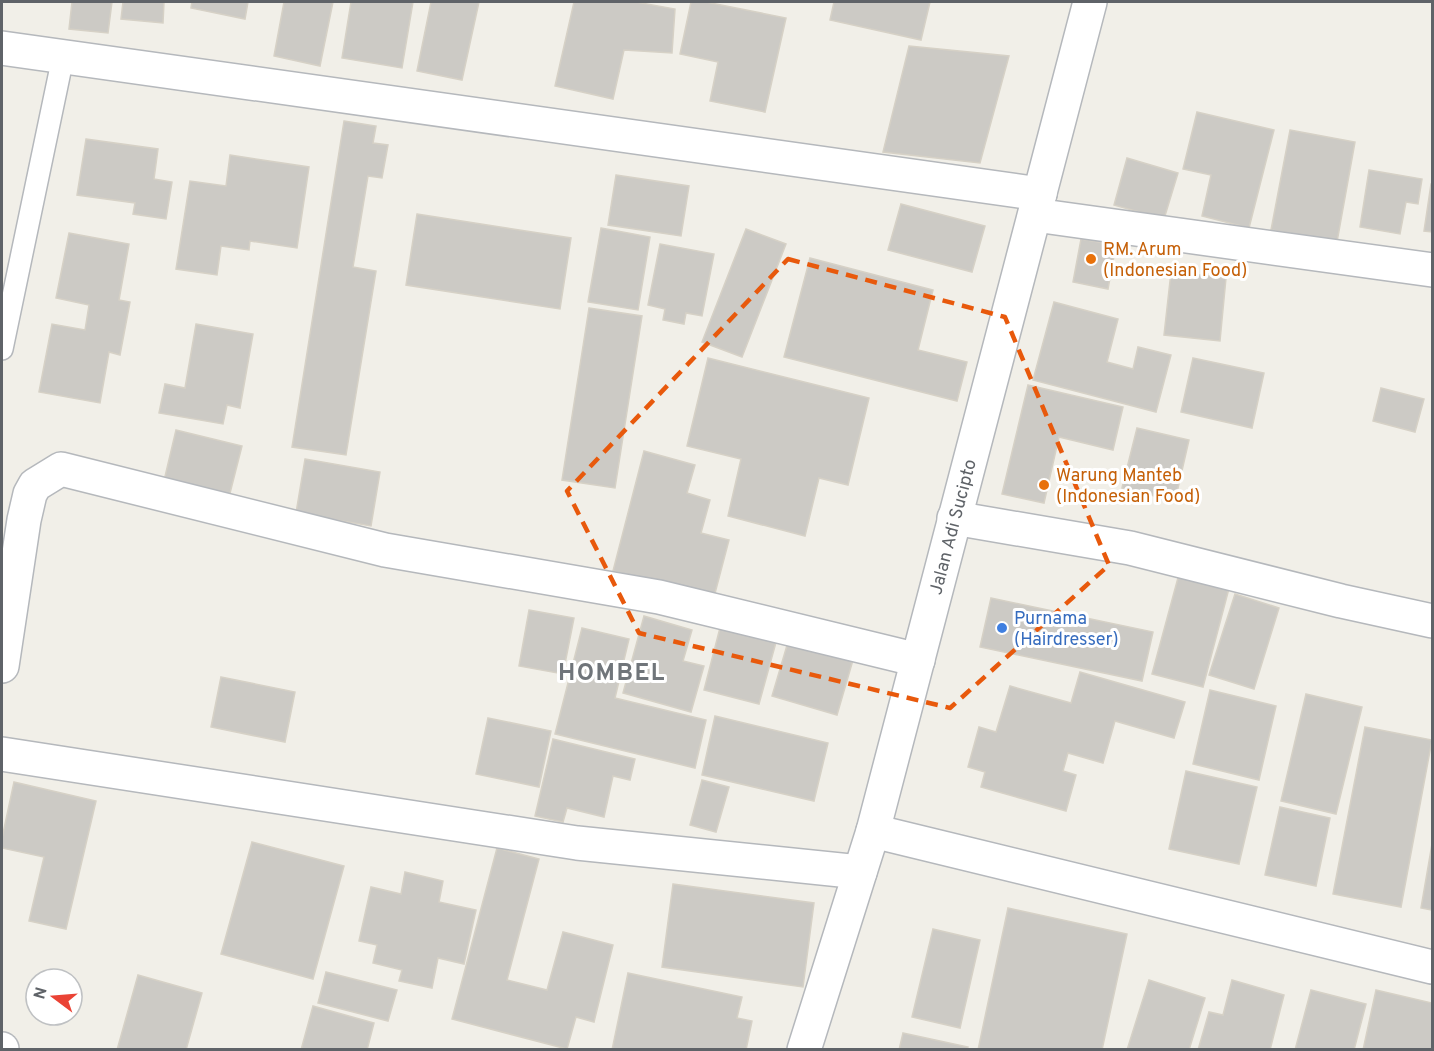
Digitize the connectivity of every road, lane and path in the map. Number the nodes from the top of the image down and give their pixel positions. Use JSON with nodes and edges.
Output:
{"nodes":[{"id":1,"x":1090,"y":2,"type":"edge"},
{"id":2,"x":2,"y":48,"type":"edge"},
{"id":3,"x":63,"y":57,"type":"junction"},
{"id":4,"x":1038,"y":205,"type":"junction"},
{"id":5,"x":1432,"y":270,"type":"edge"},
{"id":6,"x":2,"y":349,"type":"edge"},
{"id":7,"x":954,"y":518,"type":"junction"},
{"id":8,"x":1432,"y":621,"type":"edge"},
{"id":9,"x":918,"y":660,"type":"junction"},
{"id":10,"x":2,"y":666,"type":"edge"},
{"id":11,"x":2,"y":754,"type":"edge"},
{"id":12,"x":873,"y":831,"type":"junction"},
{"id":13,"x":860,"y":872,"type":"junction"},
{"id":14,"x":1432,"y":967,"type":"edge"},
{"id":15,"x":804,"y":1050,"type":"edge"}],
"edges":[{"from":1,"to":4,"type":"street","name":"Jalan Adi Sucipto"},
{"from":2,"to":3,"type":"street"},
{"from":3,"to":4,"type":"street"},
{"from":3,"to":6,"type":"lane"},
{"from":4,"to":5,"type":"street"},
{"from":4,"to":7,"type":"street","name":"Jalan Adi Sucipto"},
{"from":7,"to":8,"type":"street"},
{"from":7,"to":9,"type":"street","name":"Jalan Adi Sucipto"},
{"from":9,"to":10,"type":"street"},
{"from":9,"to":12,"type":"street","name":"Jalan Adi Sucipto"},
{"from":11,"to":13,"type":"street"},
{"from":12,"to":13,"type":"street","name":"Jalan Adi Sucipto"},
{"from":12,"to":14,"type":"street"},
{"from":13,"to":15,"type":"street","name":"Jalan Adi Sucipto"}]}
